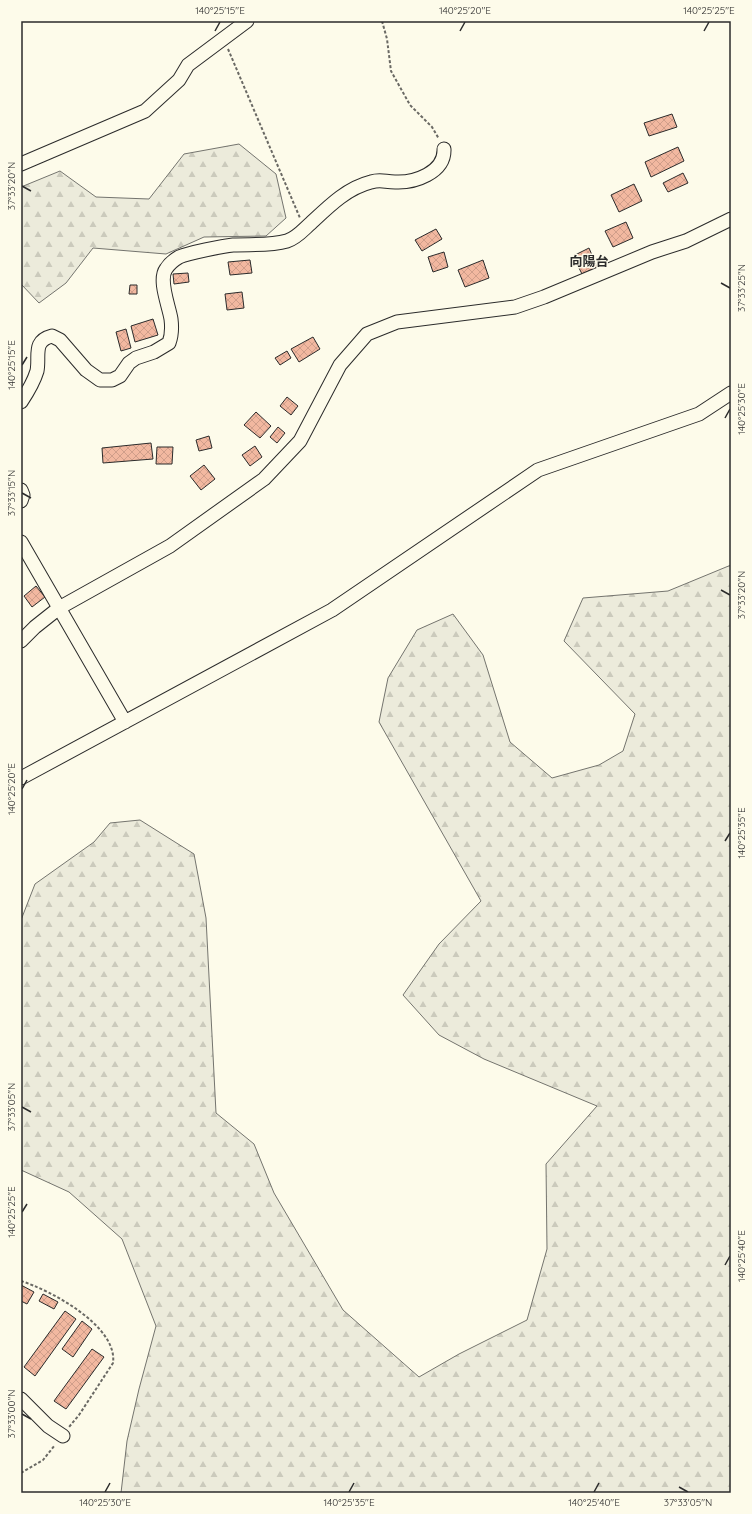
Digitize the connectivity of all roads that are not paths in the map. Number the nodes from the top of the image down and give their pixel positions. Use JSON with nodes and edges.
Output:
{"nodes":[{"id":1,"x":247,"y":21,"type":"edge"},
{"id":2,"x":444,"y":149,"type":"road end"},
{"id":3,"x":21,"y":164,"type":"edge"},
{"id":4,"x":731,"y":219,"type":"edge"},
{"id":5,"x":731,"y":393,"type":"edge"},
{"id":6,"x":24,"y":399,"type":"edge"},
{"id":7,"x":21,"y":490,"type":"edge"},
{"id":8,"x":21,"y":501,"type":"edge"},
{"id":9,"x":21,"y":542,"type":"edge"},
{"id":10,"x":59,"y":608,"type":"junction"},
{"id":11,"x":21,"y":641,"type":"edge"},
{"id":12,"x":125,"y":722,"type":"junction"},
{"id":13,"x":21,"y":778,"type":"edge"},
{"id":14,"x":21,"y":1399,"type":"edge"},
{"id":15,"x":62,"y":1436,"type":"road end"}],
"edges":[{"from":1,"to":3,"type":"street"},
{"from":2,"to":6,"type":"street"},
{"from":4,"to":10,"type":"street"},
{"from":5,"to":12,"type":"street"},
{"from":7,"to":8,"type":"street"},
{"from":9,"to":10,"type":"street"},
{"from":10,"to":11,"type":"street"},
{"from":10,"to":12,"type":"street"},
{"from":12,"to":13,"type":"street"},
{"from":14,"to":15,"type":"street"}]}
